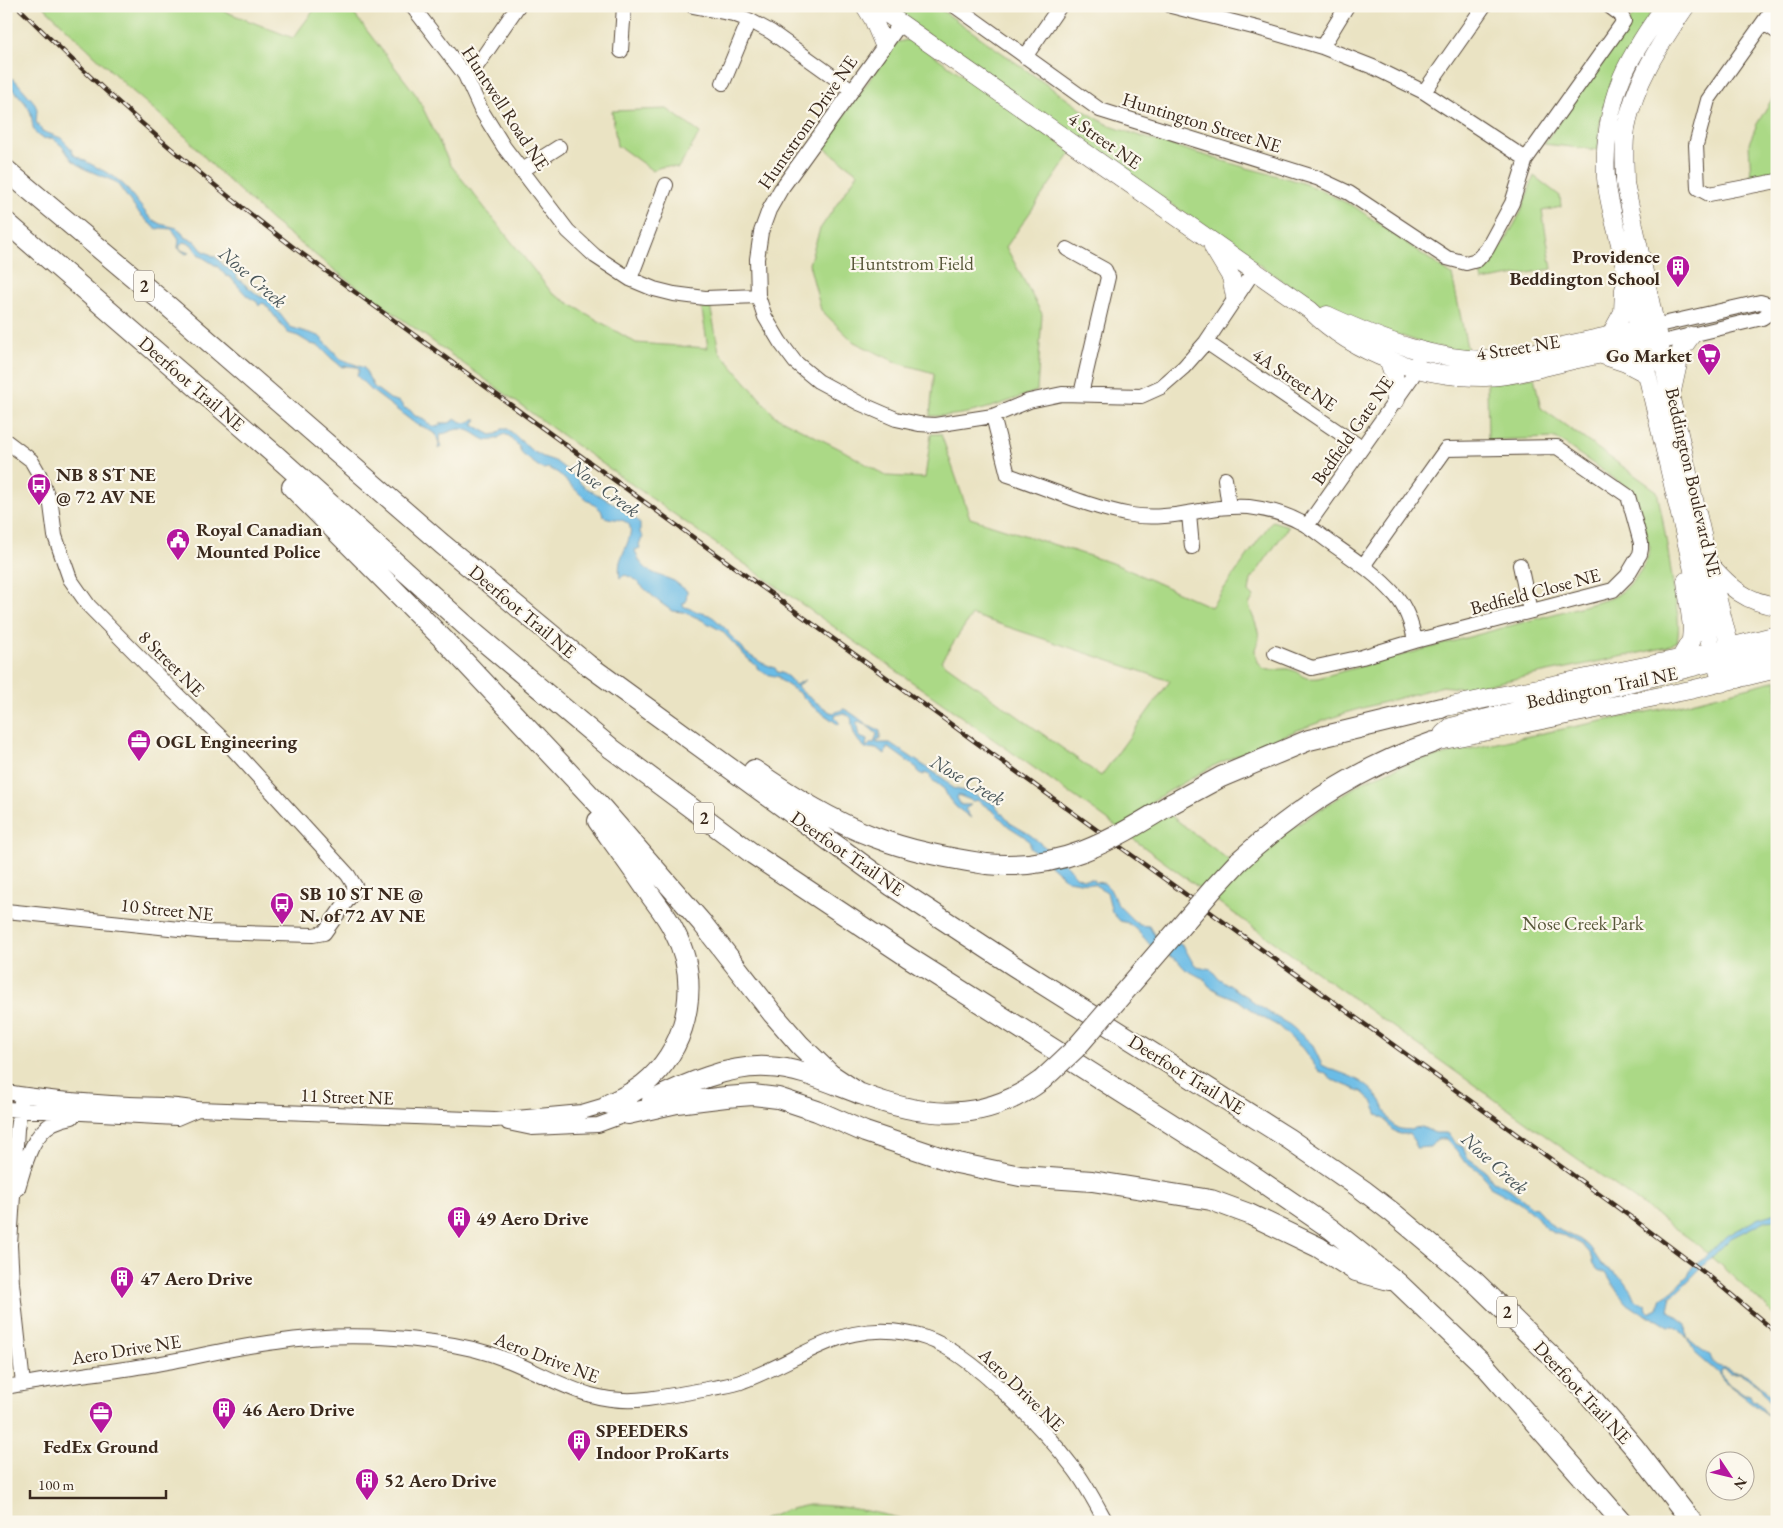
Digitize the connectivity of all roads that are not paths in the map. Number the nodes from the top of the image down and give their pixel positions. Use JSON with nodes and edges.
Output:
{"nodes":[{"id":1,"x":412,"y":6,"type":"edge"},
{"id":2,"x":518,"y":6,"type":"edge"},
{"id":3,"x":624,"y":6,"type":"edge"},
{"id":4,"x":693,"y":6,"type":"edge"},
{"id":5,"x":865,"y":6,"type":"edge"},
{"id":6,"x":876,"y":6,"type":"edge"},
{"id":7,"x":955,"y":6,"type":"edge"},
{"id":8,"x":1060,"y":6,"type":"edge"},
{"id":9,"x":1171,"y":6,"type":"edge"},
{"id":10,"x":1347,"y":6,"type":"edge"},
{"id":11,"x":1484,"y":6,"type":"edge"},
{"id":12,"x":1608,"y":6,"type":"edge"},
{"id":13,"x":1665,"y":6,"type":"edge"},
{"id":14,"x":1686,"y":6,"type":"edge"},
{"id":15,"x":1775,"y":6,"type":"edge"},
{"id":16,"x":1198,"y":9,"type":"edge"},
{"id":17,"x":749,"y":20,"type":"junction"},
{"id":18,"x":1764,"y":22,"type":"junction"},
{"id":19,"x":900,"y":24,"type":"junction"},
{"id":20,"x":1777,"y":32,"type":"edge"},
{"id":21,"x":884,"y":44,"type":"junction"},
{"id":22,"x":1322,"y":47,"type":"junction"},
{"id":23,"x":621,"y":51,"type":"dead end"},
{"id":24,"x":1025,"y":57,"type":"junction"},
{"id":25,"x":465,"y":75,"type":"junction"},
{"id":26,"x":723,"y":83,"type":"dead end"},
{"id":27,"x":852,"y":90,"type":"junction"},
{"id":28,"x":1424,"y":92,"type":"junction"},
{"id":29,"x":559,"y":147,"type":"dead end"},
{"id":30,"x":1526,"y":159,"type":"junction"},
{"id":31,"x":6,"y":170,"type":"edge"},
{"id":32,"x":521,"y":171,"type":"junction"},
{"id":33,"x":1777,"y":180,"type":"edge"},
{"id":34,"x":666,"y":185,"type":"dead end"},
{"id":35,"x":6,"y":222,"type":"edge"},
{"id":36,"x":1208,"y":238,"type":"junction"},
{"id":37,"x":1067,"y":248,"type":"dead end"},
{"id":38,"x":1626,"y":271,"type":"junction"},
{"id":39,"x":1253,"y":272,"type":"junction"},
{"id":40,"x":630,"y":279,"type":"junction"},
{"id":41,"x":758,"y":296,"type":"junction"},
{"id":42,"x":1235,"y":297,"type":"junction"},
{"id":43,"x":1777,"y":308,"type":"edge"},
{"id":44,"x":1310,"y":310,"type":"junction"},
{"id":45,"x":1611,"y":334,"type":"junction"},
{"id":46,"x":1649,"y":336,"type":"junction"},
{"id":47,"x":1691,"y":336,"type":"junction"},
{"id":48,"x":1206,"y":342,"type":"junction"},
{"id":49,"x":1420,"y":351,"type":"junction"},
{"id":50,"x":1599,"y":354,"type":"junction"},
{"id":51,"x":1388,"y":359,"type":"junction"},
{"id":52,"x":1416,"y":368,"type":"junction"},
{"id":53,"x":1647,"y":374,"type":"junction"},
{"id":54,"x":1080,"y":394,"type":"junction"},
{"id":55,"x":209,"y":397,"type":"junction"},
{"id":56,"x":1671,"y":399,"type":"junction"},
{"id":57,"x":1396,"y":400,"type":"junction"},
{"id":58,"x":993,"y":416,"type":"junction"},
{"id":59,"x":8,"y":444,"type":"edge"},
{"id":60,"x":1362,"y":448,"type":"junction"},
{"id":61,"x":1225,"y":479,"type":"dead end"},
{"id":62,"x":1229,"y":507,"type":"junction"},
{"id":63,"x":1189,"y":514,"type":"junction"},
{"id":64,"x":1681,"y":514,"type":"junction"},
{"id":65,"x":1307,"y":526,"type":"junction"},
{"id":66,"x":442,"y":544,"type":"junction"},
{"id":67,"x":1192,"y":547,"type":"dead end"},
{"id":68,"x":1709,"y":564,"type":"junction"},
{"id":69,"x":1520,"y":565,"type":"dead end"},
{"id":70,"x":1364,"y":566,"type":"junction"},
{"id":71,"x":1777,"y":606,"type":"edge"},
{"id":72,"x":1530,"y":611,"type":"junction"},
{"id":73,"x":1777,"y":635,"type":"edge"},
{"id":74,"x":1416,"y":641,"type":"junction"},
{"id":75,"x":1730,"y":647,"type":"junction"},
{"id":76,"x":1777,"y":650,"type":"edge"},
{"id":77,"x":1275,"y":653,"type":"dead end"},
{"id":78,"x":1713,"y":656,"type":"junction"},
{"id":79,"x":1681,"y":658,"type":"junction"},
{"id":80,"x":1777,"y":670,"type":"edge"},
{"id":81,"x":1732,"y":675,"type":"junction"},
{"id":82,"x":1441,"y":708,"type":"joint"},
{"id":83,"x":536,"y":737,"type":"junction"},
{"id":84,"x":1434,"y":742,"type":"junction"},
{"id":85,"x":6,"y":911,"type":"edge"},
{"id":86,"x":324,"y":933,"type":"joint"},
{"id":87,"x":6,"y":1092,"type":"edge"},
{"id":88,"x":860,"y":1094,"type":"junction"},
{"id":89,"x":22,"y":1095,"type":"junction"},
{"id":90,"x":609,"y":1104,"type":"joint"},
{"id":91,"x":13,"y":1109,"type":"edge"},
{"id":92,"x":198,"y":1109,"type":"junction"},
{"id":93,"x":81,"y":1114,"type":"junction"},
{"id":94,"x":628,"y":1114,"type":"junction"},
{"id":95,"x":495,"y":1120,"type":"junction"},
{"id":96,"x":6,"y":1142,"type":"edge"},
{"id":97,"x":14,"y":1168,"type":"junction"},
{"id":98,"x":11,"y":1218,"type":"junction"},
{"id":99,"x":1398,"y":1283,"type":"junction"},
{"id":100,"x":24,"y":1384,"type":"junction"},
{"id":101,"x":6,"y":1387,"type":"edge"},
{"id":102,"x":1106,"y":1522,"type":"edge"},
{"id":103,"x":1622,"y":1522,"type":"edge"},
{"id":104,"x":1692,"y":1522,"type":"edge"}],
"edges":[{"from":1,"to":25,"type":"street","name":"Huntwell Road NE"},
{"from":2,"to":25,"type":"street"},
{"from":3,"to":23,"type":"street"},
{"from":4,"to":17,"type":"street"},
{"from":5,"to":21,"type":"main road"},
{"from":6,"to":19,"type":"main road","name":"4 Street NE"},
{"from":7,"to":24,"type":"street","name":"Huntington Street NE"},
{"from":8,"to":24,"type":"street"},
{"from":9,"to":16,"type":"street"},
{"from":10,"to":22,"type":"street"},
{"from":11,"to":28,"type":"street"},
{"from":12,"to":30,"type":"street"},
{"from":13,"to":38,"type":"main road","name":"Beddington Boulevard NE"},
{"from":14,"to":46,"type":"main road","name":"Beddington Boulevard NE"},
{"from":15,"to":18,"type":"street"},
{"from":16,"to":22,"type":"street"},
{"from":17,"to":26,"type":"street"},
{"from":17,"to":27,"type":"street"},
{"from":18,"to":20,"type":"street"},
{"from":18,"to":33,"type":"street"},
{"from":19,"to":21,"type":"street","name":"Huntstrom Drive NE"},
{"from":19,"to":36,"type":"main road","name":"4 Street NE"},
{"from":21,"to":27,"type":"street","name":"Huntstrom Drive NE"},
{"from":22,"to":28,"type":"street"},
{"from":24,"to":30,"type":"street","name":"Huntington Street NE"},
{"from":25,"to":32,"type":"street","name":"Huntwell Road NE"},
{"from":27,"to":41,"type":"street","name":"Huntstrom Drive NE"},
{"from":28,"to":30,"type":"street"},
{"from":29,"to":32,"type":"street"},
{"from":31,"to":66,"type":"highway","name":"Deerfoot Trail NE","number":"2"},
{"from":32,"to":40,"type":"street","name":"Huntwell Road NE"},
{"from":34,"to":40,"type":"street"},
{"from":35,"to":55,"type":"highway","name":"Deerfoot Trail NE","number":"2"},
{"from":36,"to":39,"type":"main road","name":"4 Street NE"},
{"from":36,"to":42,"type":"main road"},
{"from":37,"to":54,"type":"street"},
{"from":38,"to":45,"type":"main road"},
{"from":38,"to":46,"type":"main road","name":"Beddington Boulevard NE"},
{"from":39,"to":42,"type":"street","name":"Huntstrom Drive NE"},
{"from":39,"to":44,"type":"main road","name":"4 Street NE"},
{"from":40,"to":41,"type":"street","name":"Huntwell Road NE"},
{"from":41,"to":58,"type":"street","name":"Huntstrom Drive NE"},
{"from":42,"to":48,"type":"street","name":"Huntstrom Drive NE"},
{"from":43,"to":46,"type":"street"},
{"from":43,"to":47,"type":"street"},
{"from":44,"to":49,"type":"main road","name":"4 Street NE"},
{"from":44,"to":51,"type":"main road","name":"4 Street NE"},
{"from":45,"to":46,"type":"main road","name":"4 Street NE"},
{"from":45,"to":49,"type":"main road","name":"4 Street NE"},
{"from":46,"to":47,"type":"street"},
{"from":46,"to":50,"type":"main road","name":"4 Street NE"},
{"from":46,"to":53,"type":"main road","name":"Beddington Boulevard NE"},
{"from":46,"to":56,"type":"main road","name":"Beddington Boulevard NE"},
{"from":47,"to":56,"type":"main road"},
{"from":48,"to":54,"type":"street","name":"Huntstrom Drive NE"},
{"from":48,"to":60,"type":"street","name":"4A Street NE"},
{"from":49,"to":52,"type":"street","name":"Bedfield Gate NE"},
{"from":50,"to":52,"type":"main road","name":"4 Street NE"},
{"from":50,"to":53,"type":"main road"},
{"from":51,"to":52,"type":"main road","name":"4 Street NE"},
{"from":51,"to":57,"type":"main road"},
{"from":52,"to":57,"type":"street","name":"Bedfield Gate NE"},
{"from":53,"to":64,"type":"main road","name":"Beddington Boulevard NE"},
{"from":54,"to":58,"type":"street","name":"Huntstrom Drive NE"},
{"from":55,"to":83,"type":"highway"},
{"from":55,"to":99,"type":"highway","name":"Deerfoot Trail NE","number":"2"},
{"from":56,"to":68,"type":"main road","name":"Beddington Boulevard NE"},
{"from":57,"to":60,"type":"street","name":"Bedfield Gate NE"},
{"from":58,"to":63,"type":"street"},
{"from":59,"to":86,"type":"street","name":"8 Street NE"},
{"from":60,"to":65,"type":"street","name":"Bedfield Gate NE"},
{"from":61,"to":62,"type":"street"},
{"from":62,"to":63,"type":"street"},
{"from":62,"to":65,"type":"street"},
{"from":63,"to":67,"type":"street"},
{"from":64,"to":78,"type":"main road","name":"Beddington Boulevard NE"},
{"from":64,"to":79,"type":"main road"},
{"from":65,"to":70,"type":"street"},
{"from":66,"to":82,"type":"highway","bridge":true},
{"from":66,"to":104,"type":"highway","name":"Deerfoot Trail NE","number":"2"},
{"from":68,"to":71,"type":"main road"},
{"from":68,"to":75,"type":"main road","name":"Beddington Boulevard NE"},
{"from":69,"to":72,"type":"street"},
{"from":70,"to":72,"type":"street","name":"Bedfield Close NE"},
{"from":70,"to":74,"type":"street"},
{"from":72,"to":74,"type":"street","name":"Bedfield Close NE"},
{"from":73,"to":75,"type":"main road"},
{"from":74,"to":77,"type":"street","name":"Bedfield Close NE"},
{"from":75,"to":78,"type":"main road"},
{"from":75,"to":81,"type":"main road","name":"Beddington Boulevard NE"},
{"from":76,"to":81,"type":"main road"},
{"from":78,"to":79,"type":"main road","name":"Beddington Trail NE"},
{"from":78,"to":81,"type":"main road","name":"Beddington Boulevard NE"},
{"from":78,"to":84,"type":"main road"},
{"from":79,"to":82,"type":"main road","name":"Beddington Trail NE"},
{"from":80,"to":81,"type":"main road","name":"Beddington Trail NE"},
{"from":81,"to":84,"type":"main road","name":"Beddington Trail NE"},
{"from":83,"to":88,"type":"highway"},
{"from":83,"to":90,"type":"highway"},
{"from":84,"to":88,"type":"highway","bridge":true},
{"from":85,"to":86,"type":"street","name":"10 Street NE"},
{"from":87,"to":89,"type":"street","name":"11 Street NE"},
{"from":88,"to":94,"type":"highway"},
{"from":89,"to":91,"type":"street"},
{"from":89,"to":92,"type":"street","name":"11 Street NE"},
{"from":90,"to":95,"type":"street","name":"11 Street NE"},
{"from":91,"to":93,"type":"street","name":"11 Street NE"},
{"from":91,"to":97,"type":"street"},
{"from":92,"to":93,"type":"street","name":"11 Street NE"},
{"from":92,"to":95,"type":"street","name":"11 Street NE"},
{"from":93,"to":98,"type":"street"},
{"from":94,"to":95,"type":"street","name":"11 Street NE"},
{"from":94,"to":99,"type":"highway"},
{"from":96,"to":97,"type":"street"},
{"from":97,"to":98,"type":"street"},
{"from":98,"to":100,"type":"street"},
{"from":99,"to":103,"type":"highway","name":"Deerfoot Trail NE","number":"2"},
{"from":100,"to":101,"type":"street","name":"Aero Drive NE"},
{"from":100,"to":102,"type":"street","name":"Aero Drive NE"}]}
